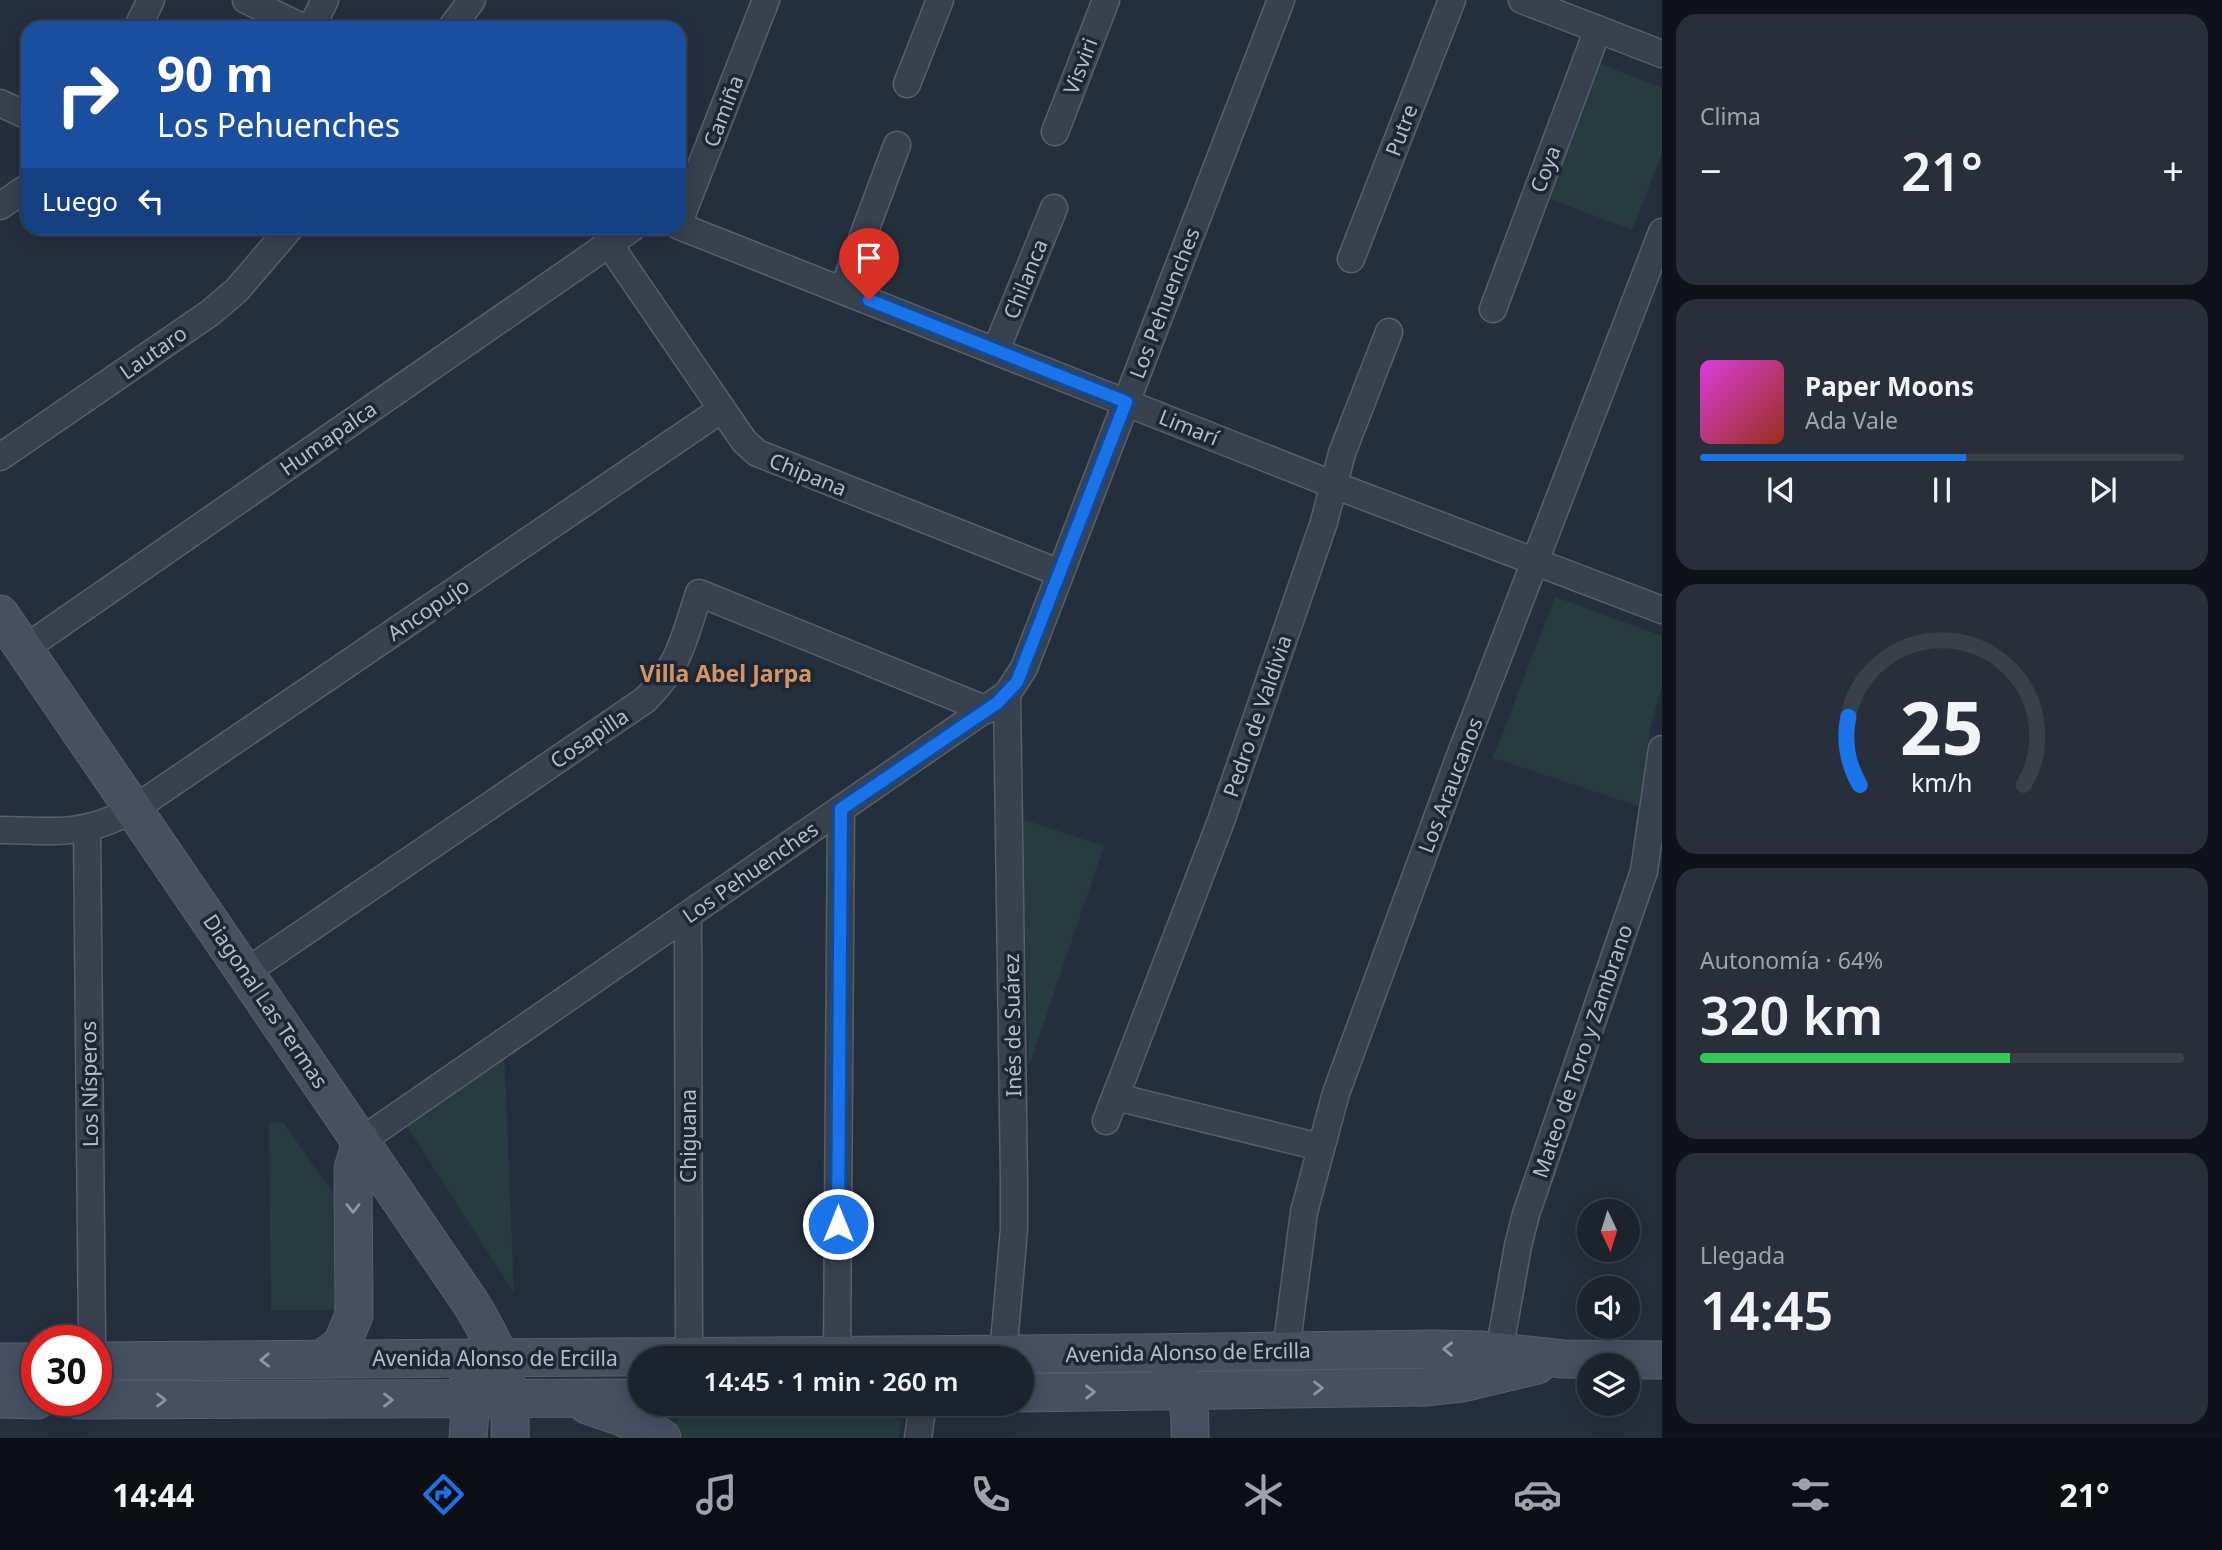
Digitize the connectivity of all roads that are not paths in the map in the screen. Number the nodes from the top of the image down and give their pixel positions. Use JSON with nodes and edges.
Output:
{"nodes":[{"id":1,"x":151,"y":0,"type":"edge"},
{"id":2,"x":246,"y":0,"type":"edge"},
{"id":3,"x":325,"y":0,"type":"edge"},
{"id":4,"x":472,"y":0,"type":"edge"},
{"id":5,"x":766,"y":0,"type":"edge"},
{"id":6,"x":940,"y":0,"type":"edge"},
{"id":7,"x":1106,"y":0,"type":"edge"},
{"id":8,"x":1281,"y":0,"type":"edge"},
{"id":9,"x":1452,"y":0,"type":"edge"},
{"id":10,"x":1522,"y":0,"type":"edge"},
{"id":11,"x":140,"y":21,"type":"edge"},
{"id":12,"x":290,"y":21,"type":"edge"},
{"id":13,"x":314,"y":21,"type":"edge"},
{"id":14,"x":456,"y":21,"type":"edge"},
{"id":15,"x":1598,"y":29,"type":"junction"},
{"id":16,"x":1662,"y":54,"type":"edge"},
{"id":17,"x":907,"y":84,"type":"dead end"},
{"id":18,"x":0,"y":103,"type":"edge"},
{"id":19,"x":21,"y":113,"type":"edge"},
{"id":20,"x":1055,"y":132,"type":"dead end"},
{"id":21,"x":897,"y":145,"type":"dead end"},
{"id":22,"x":21,"y":192,"type":"edge"},
{"id":23,"x":0,"y":206,"type":"edge"},
{"id":24,"x":686,"y":206,"type":"edge"},
{"id":25,"x":1054,"y":208,"type":"dead end"},
{"id":26,"x":686,"y":227,"type":"edge"},
{"id":27,"x":1662,"y":232,"type":"edge"},
{"id":28,"x":284,"y":235,"type":"edge"},
{"id":29,"x":622,"y":235,"type":"edge"},
{"id":30,"x":609,"y":244,"type":"junction"},
{"id":31,"x":1351,"y":259,"type":"dead end"},
{"id":32,"x":843,"y":290,"type":"junction"},
{"id":33,"x":1493,"y":309,"type":"dead end"},
{"id":34,"x":1389,"y":332,"type":"dead end"},
{"id":35,"x":996,"y":350,"type":"junction"},
{"id":36,"x":1126,"y":402,"type":"junction"},
{"id":37,"x":722,"y":409,"type":"junction"},
{"id":38,"x":0,"y":457,"type":"edge"},
{"id":39,"x":1334,"y":485,"type":"junction"},
{"id":40,"x":1535,"y":561,"type":"junction"},
{"id":41,"x":1060,"y":573,"type":"junction"},
{"id":42,"x":1662,"y":610,"type":"edge"},
{"id":43,"x":0,"y":614,"type":"edge"},
{"id":44,"x":24,"y":649,"type":"junction"},
{"id":45,"x":997,"y":702,"type":"junction"},
{"id":46,"x":1662,"y":749,"type":"edge"},
{"id":47,"x":134,"y":809,"type":"junction"},
{"id":48,"x":841,"y":809,"type":"junction"},
{"id":49,"x":87,"y":828,"type":"junction"},
{"id":50,"x":0,"y":830,"type":"edge"},
{"id":51,"x":688,"y":915,"type":"junction"},
{"id":52,"x":246,"y":972,"type":"junction"},
{"id":53,"x":361,"y":1141,"type":"junction"},
{"id":54,"x":1320,"y":1147,"type":"junction"},
{"id":55,"x":92,"y":1325,"type":"edge"},
{"id":56,"x":688,"y":1346,"type":"edge"},
{"id":57,"x":837,"y":1346,"type":"edge"},
{"id":58,"x":1004,"y":1346,"type":"edge"},
{"id":59,"x":1286,"y":1351,"type":"junction"},
{"id":60,"x":1141,"y":1353,"type":"junction"},
{"id":61,"x":1499,"y":1353,"type":"junction"},
{"id":62,"x":1034,"y":1355,"type":"edge"},
{"id":63,"x":628,"y":1357,"type":"edge"},
{"id":64,"x":484,"y":1358,"type":"junction"},
{"id":65,"x":322,"y":1359,"type":"junction"},
{"id":66,"x":1564,"y":1359,"type":"junction"},
{"id":67,"x":1662,"y":1360,"type":"edge"},
{"id":68,"x":112,"y":1361,"type":"edge"},
{"id":69,"x":0,"y":1362,"type":"edge"},
{"id":70,"x":21,"y":1362,"type":"edge"},
{"id":71,"x":1186,"y":1390,"type":"junction"},
{"id":72,"x":1034,"y":1393,"type":"edge"},
{"id":73,"x":570,"y":1398,"type":"junction"},
{"id":74,"x":628,"y":1398,"type":"edge"},
{"id":75,"x":0,"y":1399,"type":"edge"},
{"id":76,"x":21,"y":1399,"type":"edge"},
{"id":77,"x":471,"y":1399,"type":"junction"},
{"id":78,"x":510,"y":1399,"type":"junction"},
{"id":79,"x":112,"y":1400,"type":"edge"},
{"id":80,"x":921,"y":1416,"type":"edge"},
{"id":81,"x":468,"y":1438,"type":"edge"},
{"id":82,"x":510,"y":1438,"type":"edge"},
{"id":83,"x":662,"y":1438,"type":"edge"},
{"id":84,"x":918,"y":1438,"type":"edge"},
{"id":85,"x":1190,"y":1438,"type":"edge"}],
"edges":[{"from":1,"to":11,"type":"street"},
{"from":2,"to":12,"type":"street"},
{"from":3,"to":13,"type":"street"},
{"from":4,"to":14,"type":"street"},
{"from":5,"to":24,"type":"street","name":"Camiña"},
{"from":6,"to":17,"type":"street"},
{"from":7,"to":20,"type":"street","name":"Visviri"},
{"from":8,"to":36,"type":"street","name":"Los Pehuenches"},
{"from":9,"to":31,"type":"street","name":"Putre"},
{"from":10,"to":15,"type":"street"},
{"from":15,"to":16,"type":"street"},
{"from":15,"to":33,"type":"street","name":"Coya"},
{"from":18,"to":19,"type":"street"},
{"from":21,"to":32,"type":"street"},
{"from":22,"to":23,"type":"street"},
{"from":25,"to":35,"type":"street","name":"Chilanca"},
{"from":26,"to":32,"type":"street","name":"Limarí"},
{"from":27,"to":40,"type":"street","name":"Los Araucanos"},
{"from":28,"to":38,"type":"street","name":"Lautaro"},
{"from":29,"to":30,"type":"street","name":"Humapalca"},
{"from":30,"to":37,"type":"street","name":"Chipana"},
{"from":30,"to":44,"type":"street","name":"Humapalca"},
{"from":32,"to":35,"type":"street","name":"Limarí"},
{"from":34,"to":39,"type":"street","name":"Pedro de Valdivia"},
{"from":35,"to":36,"type":"street","name":"Limarí"},
{"from":36,"to":39,"type":"street","name":"Limarí"},
{"from":36,"to":41,"type":"street","name":"Los Pehuenches"},
{"from":37,"to":41,"type":"street","name":"Chipana"},
{"from":37,"to":47,"type":"street","name":"Ancopujo"},
{"from":39,"to":40,"type":"street","name":"Limarí"},
{"from":39,"to":54,"type":"street","name":"Pedro de Valdivia"},
{"from":40,"to":42,"type":"street","name":"Limarí"},
{"from":40,"to":54,"type":"street","name":"Los Araucanos"},
{"from":41,"to":45,"type":"street","name":"Los Pehuenches"},
{"from":43,"to":44,"type":"main road","name":"Diagonal Las Termas"},
{"from":44,"to":47,"type":"main road","name":"Diagonal Las Termas"},
{"from":45,"to":48,"type":"street","name":"Los Pehuenches"},
{"from":45,"to":52,"type":"street","name":"Cosapilla"},
{"from":45,"to":58,"type":"street","name":"Inés de Suárez"},
{"from":46,"to":61,"type":"street","name":"Mateo de Toro y Zambrano"},
{"from":47,"to":49,"type":"street","name":"Ancopujo"},
{"from":47,"to":52,"type":"main road","name":"Diagonal Las Termas"},
{"from":48,"to":51,"type":"street","name":"Los Pehuenches"},
{"from":48,"to":57,"type":"street"},
{"from":49,"to":50,"type":"street","name":"Ancopujo"},
{"from":49,"to":55,"type":"street","name":"Los Nísperos"},
{"from":51,"to":53,"type":"street","name":"Los Pehuenches"},
{"from":51,"to":56,"type":"street","name":"Chiguana"},
{"from":52,"to":53,"type":"main road","name":"Diagonal Las Termas"},
{"from":53,"to":64,"type":"main road","name":"Diagonal Las Termas"},
{"from":53,"to":65,"type":"main road","one_way":true},
{"from":54,"to":59,"type":"street","name":"Los Araucanos"},
{"from":59,"to":60,"type":"main road","name":"Avenida Alonso de Ercilla"},
{"from":61,"to":59,"type":"main road","name":"Avenida Alonso de Ercilla","one_way":true},
{"from":60,"to":62,"type":"main road","name":"Avenida Alonso de Ercilla"},
{"from":60,"to":71,"type":"main road"},
{"from":61,"to":66,"type":"main road","name":"Avenida Alonso de Ercilla"},
{"from":63,"to":64,"type":"main road","name":"Avenida Alonso de Ercilla"},
{"from":64,"to":65,"type":"main road","name":"Avenida Alonso de Ercilla"},
{"from":64,"to":77,"type":"main road"},
{"from":64,"to":78,"type":"main road","name":"Diagonal Las Termas"},
{"from":65,"to":68,"type":"main road","name":"Avenida Alonso de Ercilla","one_way":true},
{"from":66,"to":67,"type":"main road","name":"Avenida Alonso de Ercilla"},
{"from":71,"to":66,"type":"main road","name":"Avenida Alonso de Ercilla","one_way":true},
{"from":69,"to":70,"type":"main road"},
{"from":72,"to":71,"type":"main road","name":"Avenida Alonso de Ercilla","one_way":true},
{"from":71,"to":85,"type":"main road"},
{"from":73,"to":74,"type":"main road","name":"Avenida Alonso de Ercilla"},
{"from":73,"to":78,"type":"main road","name":"Avenida Alonso de Ercilla"},
{"from":73,"to":83,"type":"main road"},
{"from":75,"to":76,"type":"main road"},
{"from":77,"to":78,"type":"main road","name":"Avenida Alonso de Ercilla"},
{"from":79,"to":77,"type":"main road","name":"Avenida Alonso de Ercilla","one_way":true},
{"from":77,"to":81,"type":"main road"},
{"from":78,"to":82,"type":"main road","name":"Diagonal Las Termas"},
{"from":80,"to":84,"type":"street"}]}
